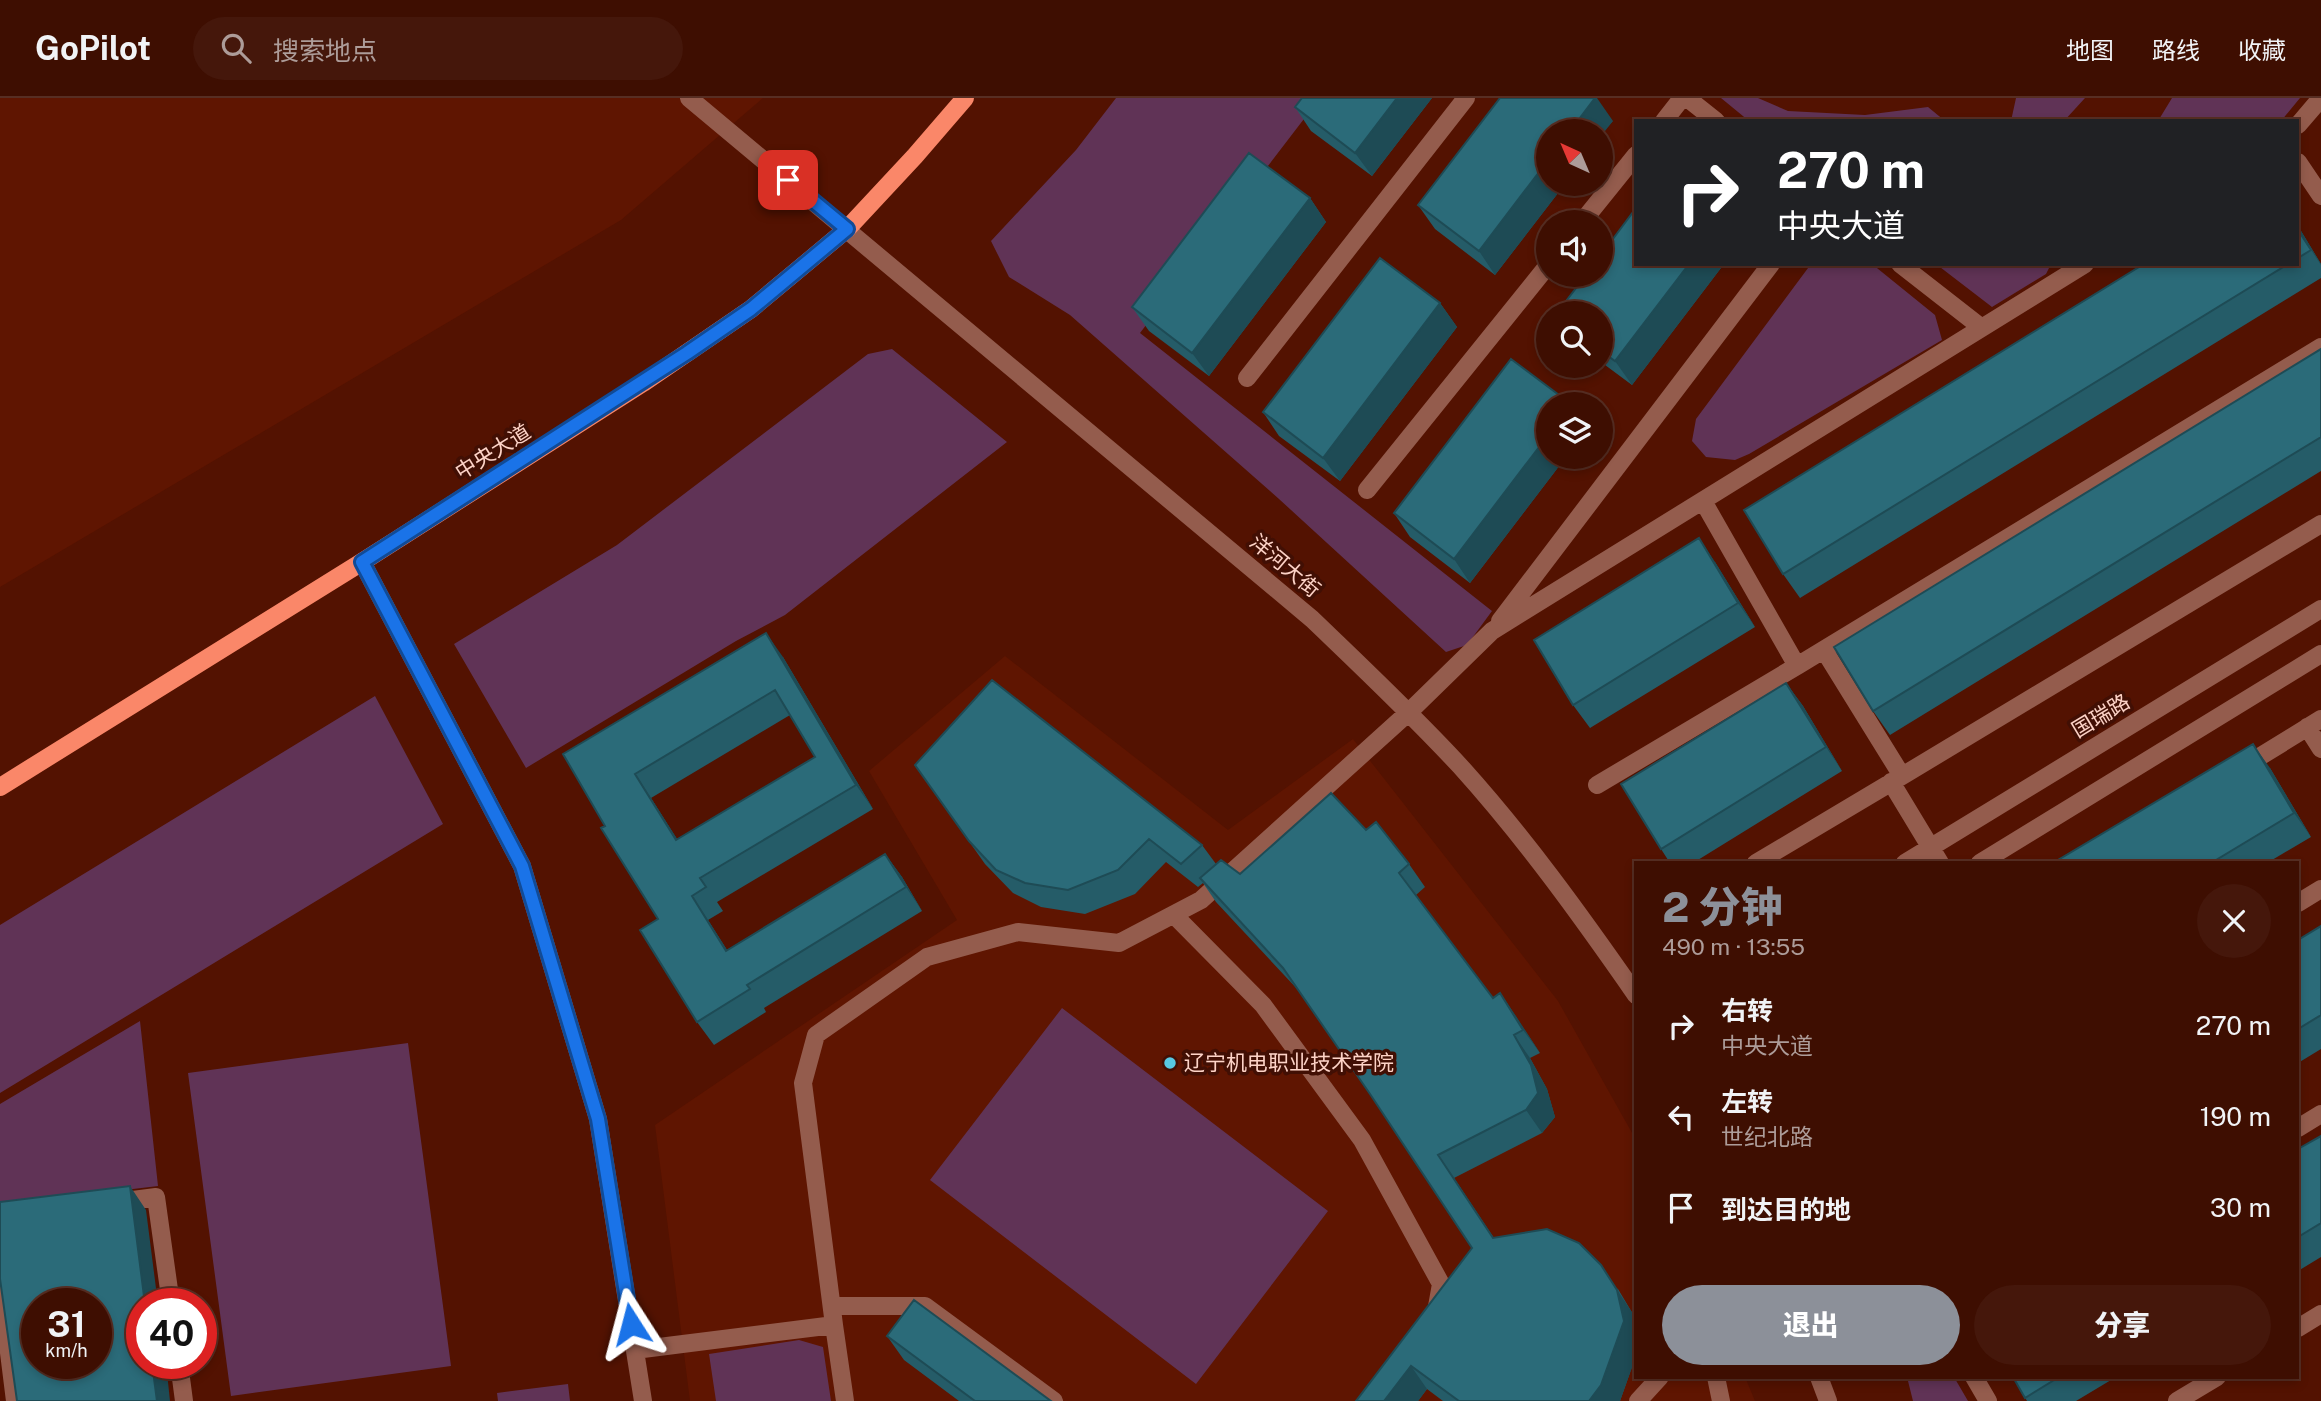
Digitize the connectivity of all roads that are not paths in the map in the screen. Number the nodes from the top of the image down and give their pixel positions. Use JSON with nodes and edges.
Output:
{"nodes":[{"id":1,"x":689,"y":98,"type":"edge"},
{"id":2,"x":965,"y":98,"type":"edge"},
{"id":3,"x":1466,"y":98,"type":"edge"},
{"id":4,"x":1684,"y":98,"type":"edge"},
{"id":5,"x":2321,"y":98,"type":"edge"},
{"id":6,"x":1666,"y":119,"type":"edge"},
{"id":7,"x":1713,"y":119,"type":"edge"},
{"id":8,"x":2299,"y":124,"type":"edge"},
{"id":9,"x":1634,"y":157,"type":"edge"},
{"id":10,"x":2299,"y":163,"type":"edge"},
{"id":11,"x":2321,"y":196,"type":"edge"},
{"id":12,"x":1592,"y":210,"type":"edge"},
{"id":13,"x":847,"y":229,"type":"junction"},
{"id":14,"x":1769,"y":266,"type":"edge"},
{"id":15,"x":1903,"y":266,"type":"edge"},
{"id":16,"x":2082,"y":266,"type":"edge"},
{"id":17,"x":1536,"y":280,"type":"edge"},
{"id":18,"x":1982,"y":328,"type":"junction"},
{"id":19,"x":2321,"y":347,"type":"edge"},
{"id":20,"x":1247,"y":377,"type":"dead end"},
{"id":21,"x":1367,"y":490,"type":"dead end"},
{"id":22,"x":1703,"y":501,"type":"junction"},
{"id":23,"x":2321,"y":524,"type":"edge"},
{"id":24,"x":362,"y":562,"type":"junction"},
{"id":25,"x":2321,"y":609,"type":"edge"},
{"id":26,"x":1492,"y":631,"type":"junction"},
{"id":27,"x":1824,"y":650,"type":"junction"},
{"id":28,"x":2321,"y":654,"type":"edge"},
{"id":29,"x":1797,"y":666,"type":"junction"},
{"id":30,"x":1409,"y":712,"type":"junction"},
{"id":31,"x":2314,"y":723,"type":"edge"},
{"id":32,"x":2321,"y":749,"type":"edge"},
{"id":33,"x":2226,"y":777,"type":"edge"},
{"id":34,"x":1897,"y":779,"type":"junction"},
{"id":35,"x":1597,"y":785,"type":"dead end"},
{"id":36,"x":0,"y":787,"type":"edge"},
{"id":37,"x":1935,"y":855,"type":"edge"},
{"id":38,"x":1759,"y":861,"type":"edge"},
{"id":39,"x":1912,"y":861,"type":"edge"},
{"id":40,"x":1983,"y":861,"type":"edge"},
{"id":41,"x":2321,"y":889,"type":"edge"},
{"id":42,"x":2299,"y":902,"type":"edge"},
{"id":43,"x":1174,"y":915,"type":"junction"},
{"id":44,"x":1634,"y":992,"type":"edge"},
{"id":45,"x":2321,"y":1114,"type":"edge"},
{"id":46,"x":2299,"y":1127,"type":"edge"},
{"id":47,"x":104,"y":1203,"type":"edge"},
{"id":48,"x":0,"y":1280,"type":"edge"},
{"id":49,"x":169,"y":1288,"type":"edge"},
{"id":50,"x":832,"y":1306,"type":"junction"},
{"id":51,"x":2321,"y":1314,"type":"edge"},
{"id":52,"x":834,"y":1325,"type":"junction"},
{"id":53,"x":2299,"y":1327,"type":"edge"},
{"id":54,"x":1427,"y":1330,"type":"edge"},
{"id":55,"x":635,"y":1350,"type":"junction"},
{"id":56,"x":181,"y":1379,"type":"edge"},
{"id":57,"x":1658,"y":1379,"type":"edge"},
{"id":58,"x":1716,"y":1379,"type":"edge"},
{"id":59,"x":1820,"y":1379,"type":"edge"},
{"id":60,"x":1975,"y":1379,"type":"edge"},
{"id":61,"x":2214,"y":1379,"type":"edge"},
{"id":62,"x":15,"y":1401,"type":"edge"},
{"id":63,"x":184,"y":1401,"type":"edge"},
{"id":64,"x":643,"y":1401,"type":"edge"},
{"id":65,"x":845,"y":1401,"type":"edge"},
{"id":66,"x":1054,"y":1401,"type":"edge"},
{"id":67,"x":1638,"y":1401,"type":"edge"},
{"id":68,"x":1721,"y":1401,"type":"edge"},
{"id":69,"x":1828,"y":1401,"type":"edge"},
{"id":70,"x":1988,"y":1401,"type":"edge"},
{"id":71,"x":2178,"y":1401,"type":"edge"}],
"edges":[{"from":1,"to":13,"type":"street","name":"洋河大街"},
{"from":2,"to":13,"type":"main road","name":"中央大道"},
{"from":3,"to":20,"type":"street"},
{"from":4,"to":6,"type":"street"},
{"from":4,"to":7,"type":"street"},
{"from":5,"to":8,"type":"street"},
{"from":9,"to":12,"type":"street"},
{"from":10,"to":11,"type":"street"},
{"from":13,"to":24,"type":"main road","name":"中央大道"},
{"from":13,"to":30,"type":"street","name":"洋河大街"},
{"from":14,"to":26,"type":"street"},
{"from":15,"to":18,"type":"street"},
{"from":16,"to":18,"type":"street"},
{"from":17,"to":21,"type":"street"},
{"from":18,"to":22,"type":"street"},
{"from":19,"to":27,"type":"street"},
{"from":22,"to":26,"type":"street"},
{"from":22,"to":29,"type":"street"},
{"from":23,"to":34,"type":"street"},
{"from":24,"to":36,"type":"main road","name":"中央大道"},
{"from":24,"to":55,"type":"street"},
{"from":25,"to":37,"type":"street","name":"国瑞路"},
{"from":26,"to":30,"type":"street"},
{"from":27,"to":29,"type":"street"},
{"from":27,"to":34,"type":"street"},
{"from":28,"to":40,"type":"street"},
{"from":29,"to":35,"type":"street"},
{"from":30,"to":43,"type":"street"},
{"from":30,"to":44,"type":"street","name":"洋河大街"},
{"from":31,"to":32,"type":"street"},
{"from":31,"to":33,"type":"street"},
{"from":34,"to":37,"type":"street"},
{"from":34,"to":38,"type":"street"},
{"from":37,"to":39,"type":"street","name":"国瑞路"},
{"from":41,"to":42,"type":"street"},
{"from":43,"to":50,"type":"street"},
{"from":43,"to":54,"type":"street"},
{"from":45,"to":46,"type":"street"},
{"from":47,"to":49,"type":"street"},
{"from":48,"to":62,"type":"street"},
{"from":50,"to":52,"type":"street"},
{"from":50,"to":66,"type":"street"},
{"from":51,"to":53,"type":"street"},
{"from":52,"to":55,"type":"street"},
{"from":52,"to":65,"type":"street"},
{"from":55,"to":64,"type":"street"},
{"from":56,"to":63,"type":"street"},
{"from":57,"to":67,"type":"street"},
{"from":58,"to":68,"type":"street"},
{"from":59,"to":69,"type":"street"},
{"from":60,"to":70,"type":"street"},
{"from":61,"to":71,"type":"street"}]}
